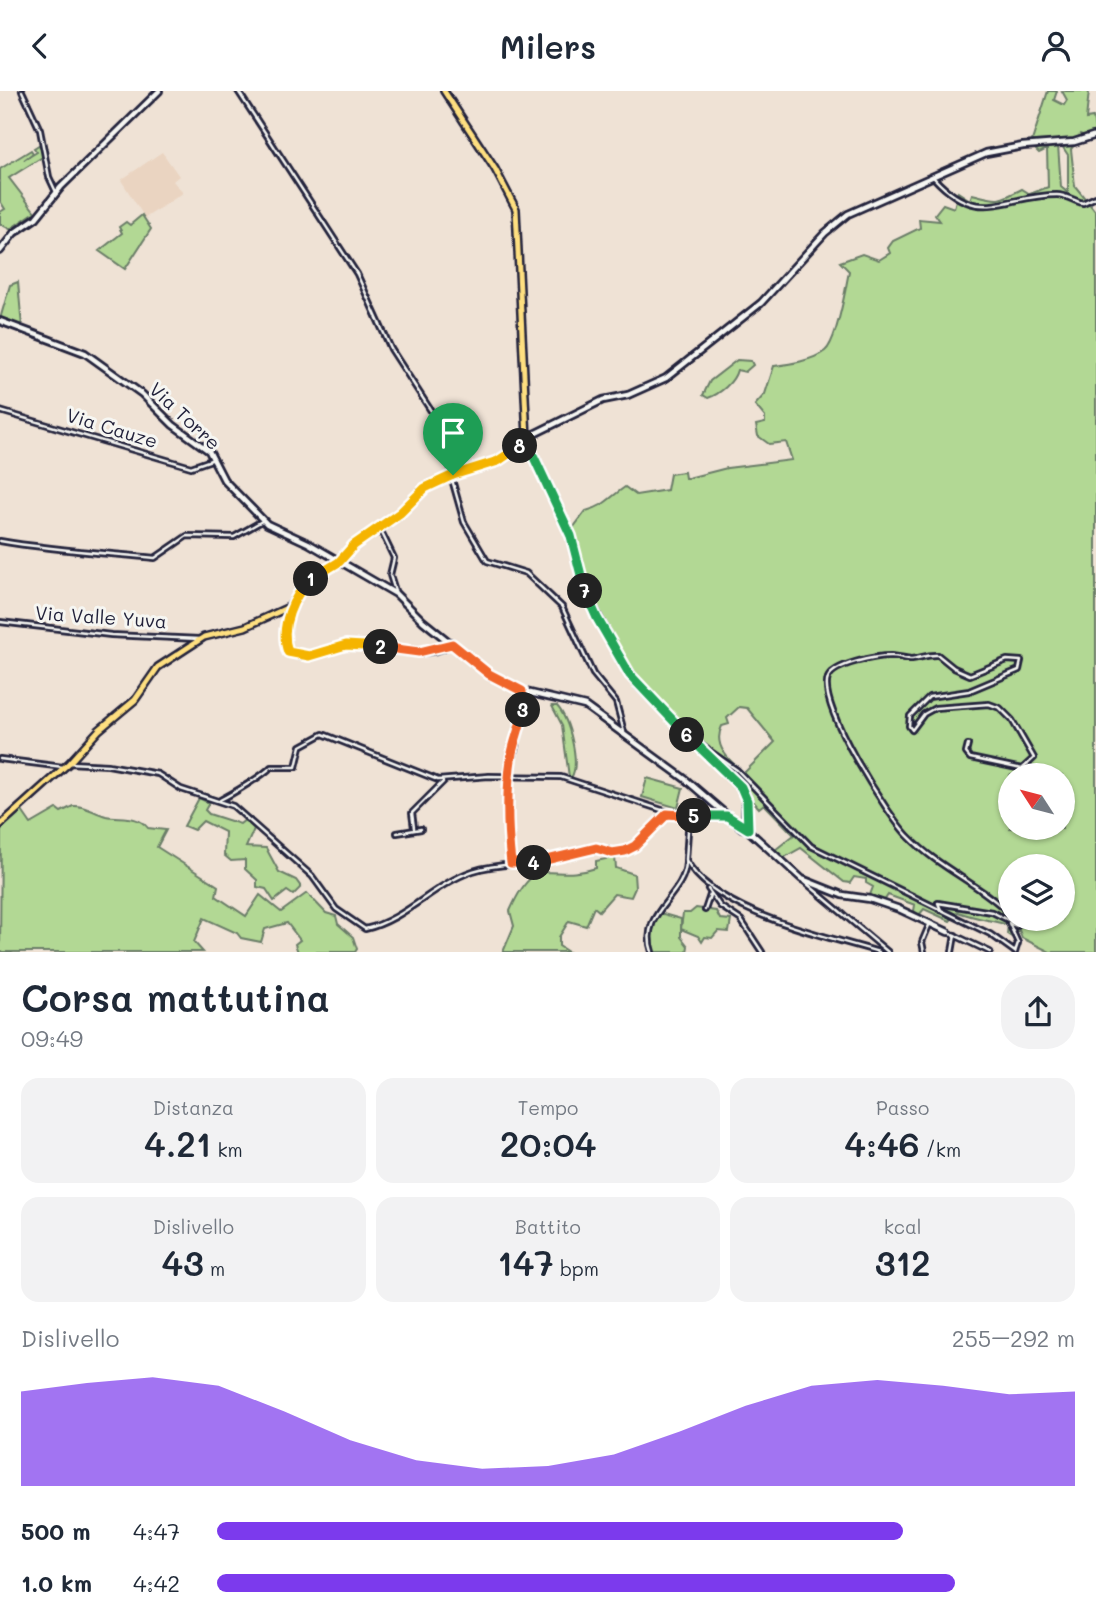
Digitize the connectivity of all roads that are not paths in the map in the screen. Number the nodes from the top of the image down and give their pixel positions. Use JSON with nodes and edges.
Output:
{"nodes":[{"id":1,"x":22,"y":91,"type":"edge"},
{"id":2,"x":159,"y":91,"type":"edge"},
{"id":3,"x":237,"y":91,"type":"edge"},
{"id":4,"x":444,"y":91,"type":"edge"},
{"id":5,"x":1096,"y":135,"type":"edge"},
{"id":6,"x":934,"y":178,"type":"junction"},
{"id":7,"x":57,"y":192,"type":"junction"},
{"id":8,"x":1096,"y":197,"type":"edge"},
{"id":9,"x":0,"y":250,"type":"edge"},
{"id":10,"x":0,"y":321,"type":"edge"},
{"id":11,"x":0,"y":411,"type":"edge"},
{"id":12,"x":528,"y":437,"type":"junction"},
{"id":13,"x":519,"y":446,"type":"junction"},
{"id":14,"x":532,"y":453,"type":"junction"},
{"id":15,"x":214,"y":459,"type":"junction"},
{"id":16,"x":452,"y":476,"type":"junction"},
{"id":17,"x":262,"y":521,"type":"junction"},
{"id":18,"x":380,"y":528,"type":"junction"},
{"id":19,"x":0,"y":541,"type":"edge"},
{"id":20,"x":339,"y":562,"type":"junction"},
{"id":21,"x":396,"y":594,"type":"junction"},
{"id":22,"x":289,"y":607,"type":"junction"},
{"id":23,"x":0,"y":622,"type":"edge"},
{"id":24,"x":200,"y":640,"type":"junction"},
{"id":25,"x":452,"y":644,"type":"junction"},
{"id":26,"x":522,"y":691,"type":"junction"},
{"id":27,"x":624,"y":732,"type":"junction"},
{"id":28,"x":697,"y":744,"type":"junction"},
{"id":29,"x":968,"y":745,"type":"dead end"},
{"id":30,"x":0,"y":759,"type":"edge"},
{"id":31,"x":66,"y":765,"type":"junction"},
{"id":32,"x":510,"y":778,"type":"junction"},
{"id":33,"x":444,"y":781,"type":"junction"},
{"id":34,"x":220,"y":800,"type":"junction"},
{"id":35,"x":669,"y":813,"type":"junction"},
{"id":36,"x":689,"y":816,"type":"junction"},
{"id":37,"x":727,"y":816,"type":"junction"},
{"id":38,"x":0,"y":825,"type":"edge"},
{"id":39,"x":414,"y":828,"type":"junction"},
{"id":40,"x":421,"y":829,"type":"dead end"},
{"id":41,"x":748,"y":829,"type":"junction"},
{"id":42,"x":397,"y":833,"type":"dead end"},
{"id":43,"x":686,"y":862,"type":"junction"},
{"id":44,"x":511,"y":863,"type":"junction"},
{"id":45,"x":802,"y":880,"type":"junction"},
{"id":46,"x":708,"y":889,"type":"junction"},
{"id":47,"x":710,"y":895,"type":"junction"},
{"id":48,"x":998,"y":903,"type":"edge"},
{"id":49,"x":705,"y":909,"type":"dead end"},
{"id":50,"x":941,"y":910,"type":"junction"},
{"id":51,"x":998,"y":914,"type":"edge"},
{"id":52,"x":930,"y":923,"type":"junction"},
{"id":53,"x":1012,"y":931,"type":"edge"},
{"id":54,"x":948,"y":932,"type":"joint"},
{"id":55,"x":954,"y":935,"type":"junction"},
{"id":56,"x":983,"y":951,"type":"edge"},
{"id":57,"x":653,"y":952,"type":"edge"},
{"id":58,"x":762,"y":952,"type":"edge"},
{"id":59,"x":879,"y":952,"type":"edge"},
{"id":60,"x":888,"y":952,"type":"edge"},
{"id":61,"x":924,"y":952,"type":"edge"},
{"id":62,"x":952,"y":952,"type":"edge"},
{"id":63,"x":958,"y":952,"type":"edge"},
{"id":64,"x":990,"y":952,"type":"edge"},
{"id":65,"x":1015,"y":952,"type":"edge"}],
"edges":[{"from":1,"to":7,"type":"street"},
{"from":2,"to":7,"type":"main road"},
{"from":3,"to":16,"type":"street"},
{"from":4,"to":12,"type":"main road"},
{"from":5,"to":6,"type":"main road"},
{"from":6,"to":8,"type":"street"},
{"from":6,"to":12,"type":"main road"},
{"from":7,"to":9,"type":"main road"},
{"from":10,"to":15,"type":"main road","name":"Via Torre"},
{"from":11,"to":15,"type":"street","name":"Via Cauze"},
{"from":12,"to":13,"type":"main road"},
{"from":12,"to":14,"type":"main road"},
{"from":13,"to":14,"type":"main road"},
{"from":13,"to":16,"type":"main road"},
{"from":14,"to":28,"type":"main road"},
{"from":15,"to":17,"type":"main road","name":"Via Torre"},
{"from":16,"to":18,"type":"main road"},
{"from":16,"to":27,"type":"street"},
{"from":17,"to":19,"type":"street"},
{"from":17,"to":20,"type":"main road","name":"Via Torre"},
{"from":18,"to":20,"type":"main road"},
{"from":18,"to":21,"type":"street"},
{"from":20,"to":21,"type":"main road","name":"Via Torre"},
{"from":20,"to":22,"type":"main road"},
{"from":21,"to":25,"type":"main road","name":"Via Torre"},
{"from":22,"to":24,"type":"main road"},
{"from":22,"to":25,"type":"street"},
{"from":23,"to":24,"type":"street","name":"Via Valle Yuva"},
{"from":24,"to":31,"type":"main road"},
{"from":25,"to":26,"type":"main road","name":"Via Torre"},
{"from":26,"to":27,"type":"main road","name":"Via Torre"},
{"from":26,"to":32,"type":"street"},
{"from":27,"to":37,"type":"main road","name":"Via Torre"},
{"from":28,"to":41,"type":"main road"},
{"from":28,"to":50,"type":"street"},
{"from":29,"to":48,"type":"street"},
{"from":30,"to":31,"type":"street"},
{"from":31,"to":34,"type":"street"},
{"from":31,"to":38,"type":"main road"},
{"from":32,"to":33,"type":"street"},
{"from":32,"to":35,"type":"street"},
{"from":32,"to":44,"type":"street"},
{"from":33,"to":34,"type":"street"},
{"from":33,"to":39,"type":"street"},
{"from":34,"to":44,"type":"street"},
{"from":35,"to":36,"type":"street"},
{"from":35,"to":44,"type":"street"},
{"from":36,"to":37,"type":"street"},
{"from":36,"to":43,"type":"street"},
{"from":37,"to":41,"type":"main road","name":"Via Torre"},
{"from":39,"to":40,"type":"street"},
{"from":39,"to":42,"type":"street"},
{"from":41,"to":45,"type":"main road","name":"Via Torre"},
{"from":43,"to":46,"type":"street"},
{"from":43,"to":57,"type":"street"},
{"from":45,"to":52,"type":"main road"},
{"from":45,"to":60,"type":"street"},
{"from":46,"to":47,"type":"street"},
{"from":46,"to":59,"type":"street"},
{"from":47,"to":49,"type":"street"},
{"from":47,"to":58,"type":"street"},
{"from":50,"to":51,"type":"street"},
{"from":50,"to":65,"type":"street"},
{"from":52,"to":54,"type":"main road"},
{"from":52,"to":61,"type":"street"},
{"from":53,"to":65,"type":"street"},
{"from":54,"to":55,"type":"street"},
{"from":55,"to":56,"type":"street"},
{"from":55,"to":62,"type":"street"},
{"from":56,"to":64,"type":"street"},
{"from":62,"to":63,"type":"street"}]}
